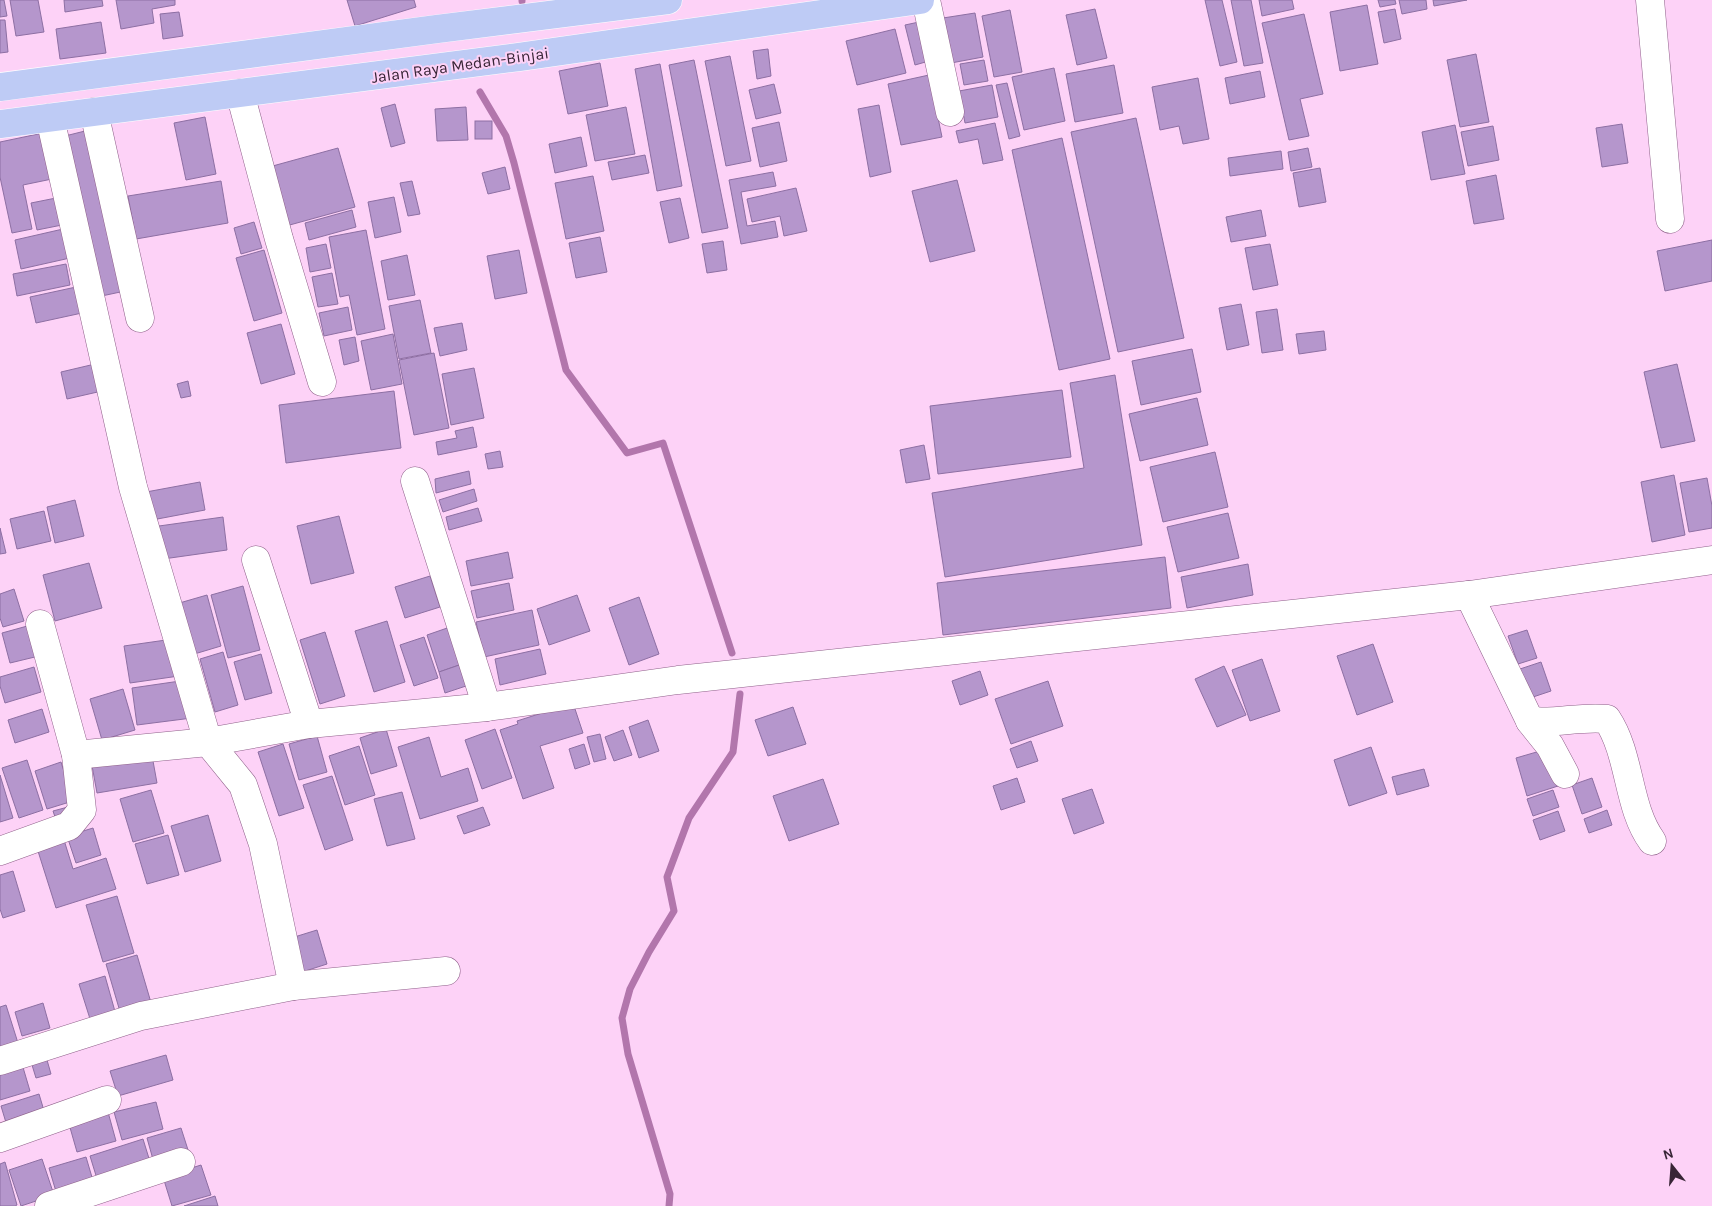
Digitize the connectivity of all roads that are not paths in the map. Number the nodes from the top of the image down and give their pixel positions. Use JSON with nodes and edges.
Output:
{"nodes":[{"id":1,"x":668,"y":0,"type":"edge"},
{"id":2,"x":920,"y":0,"type":"edge"},
{"id":3,"x":926,"y":0,"type":"edge"},
{"id":4,"x":1650,"y":0,"type":"edge"},
{"id":5,"x":0,"y":87,"type":"edge"},
{"id":6,"x":240,"y":93,"type":"junction"},
{"id":7,"x":94,"y":112,"type":"junction"},
{"id":8,"x":950,"y":112,"type":"dead end"},
{"id":9,"x":50,"y":118,"type":"junction"},
{"id":10,"x":0,"y":124,"type":"edge"},
{"id":11,"x":1670,"y":219,"type":"dead end"},
{"id":12,"x":140,"y":318,"type":"dead end"},
{"id":13,"x":322,"y":382,"type":"dead end"},
{"id":14,"x":415,"y":481,"type":"dead end"},
{"id":15,"x":256,"y":560,"type":"dead end"},
{"id":16,"x":1712,"y":560,"type":"edge"},
{"id":17,"x":1469,"y":595,"type":"junction"},
{"id":18,"x":40,"y":624,"type":"dead end"},
{"id":19,"x":486,"y":706,"type":"junction"},
{"id":20,"x":1530,"y":721,"type":"junction"},
{"id":21,"x":309,"y":724,"type":"junction"},
{"id":22,"x":208,"y":742,"type":"junction"},
{"id":23,"x":76,"y":755,"type":"junction"},
{"id":24,"x":1565,"y":774,"type":"dead end"},
{"id":25,"x":1652,"y":841,"type":"dead end"},
{"id":26,"x":0,"y":851,"type":"edge"},
{"id":27,"x":446,"y":971,"type":"dead end"},
{"id":28,"x":293,"y":986,"type":"junction"},
{"id":29,"x":0,"y":1060,"type":"edge"},
{"id":30,"x":107,"y":1100,"type":"dead end"},
{"id":31,"x":0,"y":1138,"type":"edge"},
{"id":32,"x":181,"y":1162,"type":"dead end"},
{"id":33,"x":49,"y":1206,"type":"edge"}],
"edges":[{"from":1,"to":5,"type":"main road"},
{"from":2,"to":6,"type":"main road","name":"Jalan Raya Medan-Binjai"},
{"from":3,"to":8,"type":"street"},
{"from":4,"to":11,"type":"street"},
{"from":6,"to":7,"type":"main road","name":"Jalan Raya Medan-Binjai"},
{"from":6,"to":13,"type":"street"},
{"from":7,"to":9,"type":"main road","name":"Jalan Raya Medan-Binjai"},
{"from":7,"to":12,"type":"street"},
{"from":9,"to":10,"type":"main road","name":"Jalan Raya Medan-Binjai"},
{"from":9,"to":22,"type":"street"},
{"from":14,"to":19,"type":"street"},
{"from":15,"to":21,"type":"street"},
{"from":16,"to":17,"type":"street"},
{"from":17,"to":19,"type":"street"},
{"from":17,"to":20,"type":"street"},
{"from":18,"to":23,"type":"street"},
{"from":19,"to":21,"type":"street"},
{"from":20,"to":24,"type":"street"},
{"from":20,"to":25,"type":"street"},
{"from":21,"to":22,"type":"street"},
{"from":22,"to":23,"type":"street"},
{"from":22,"to":28,"type":"street"},
{"from":23,"to":26,"type":"street"},
{"from":27,"to":28,"type":"street"},
{"from":28,"to":29,"type":"street"},
{"from":30,"to":31,"type":"street"},
{"from":32,"to":33,"type":"street"}]}
